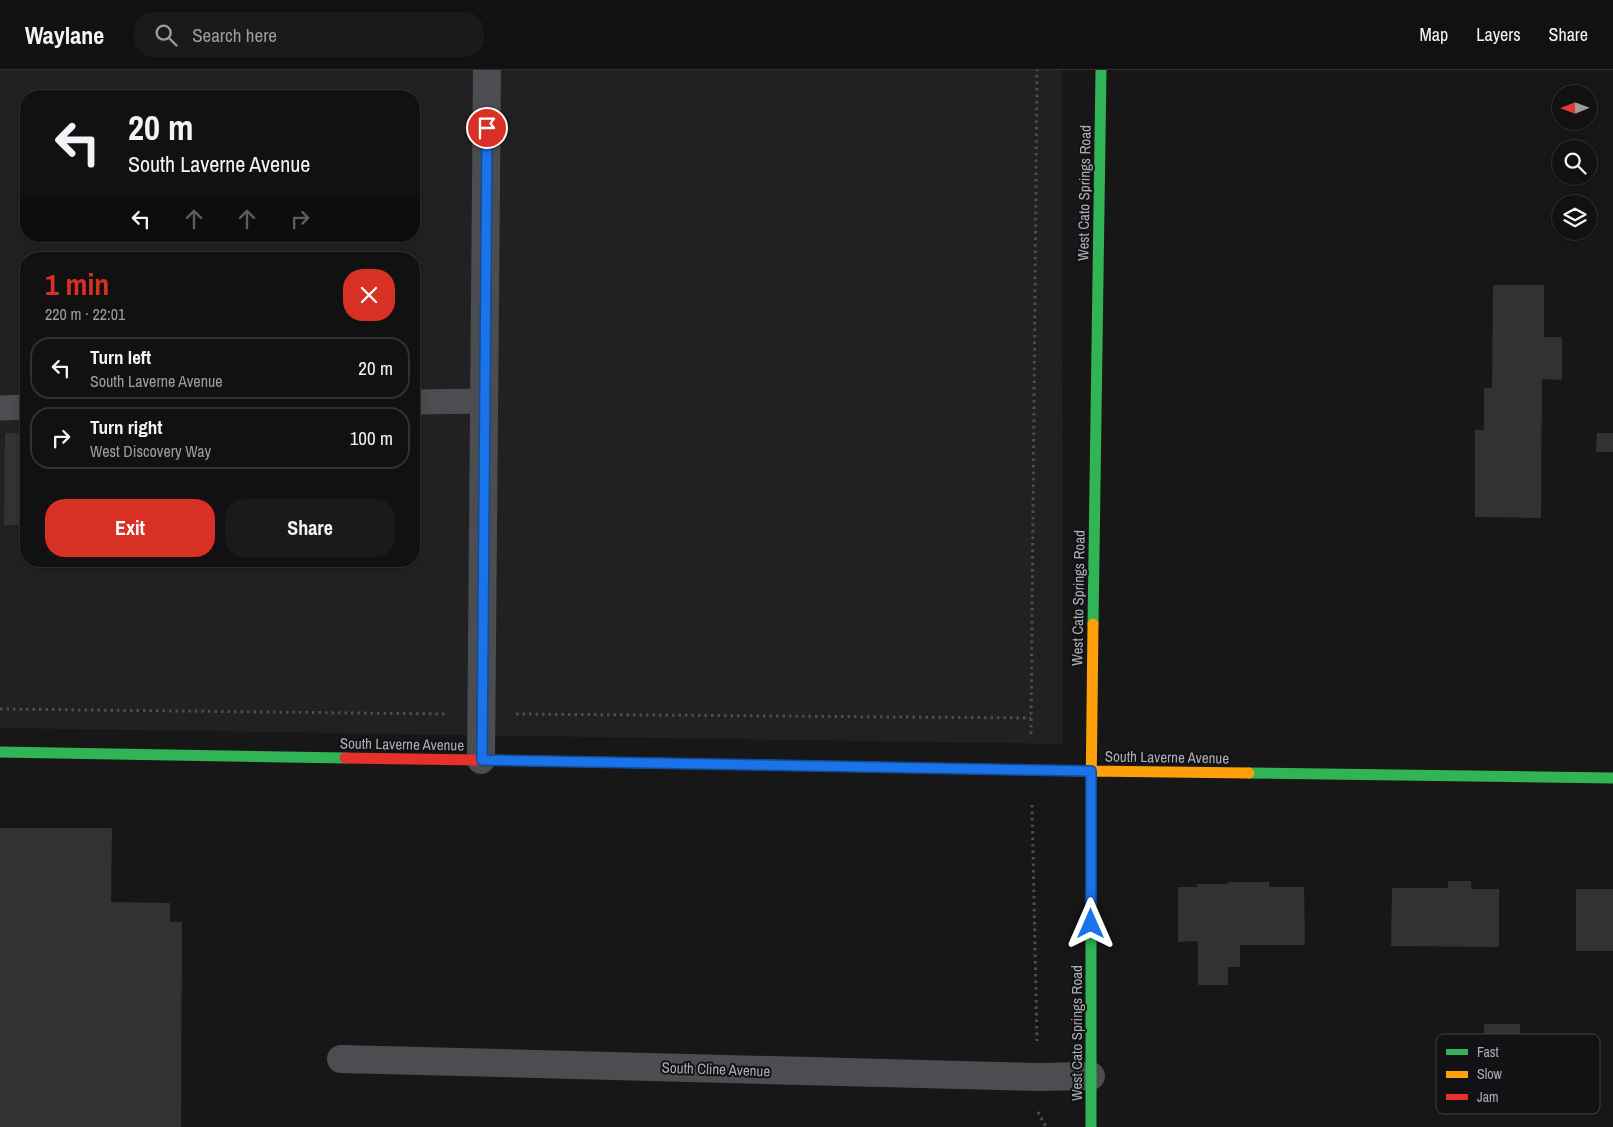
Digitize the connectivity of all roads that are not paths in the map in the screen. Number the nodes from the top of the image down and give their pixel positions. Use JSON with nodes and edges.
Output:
{"nodes":[{"id":1,"x":487,"y":70,"type":"edge"},
{"id":2,"x":1101,"y":70,"type":"edge"},
{"id":3,"x":484,"y":401,"type":"junction"},
{"id":4,"x":420,"y":402,"type":"edge"},
{"id":5,"x":20,"y":407,"type":"edge"},
{"id":6,"x":0,"y":408,"type":"edge"},
{"id":7,"x":0,"y":752,"type":"edge"},
{"id":8,"x":482,"y":760,"type":"junction"},
{"id":9,"x":1091,"y":771,"type":"junction"},
{"id":10,"x":1613,"y":778,"type":"edge"},
{"id":11,"x":341,"y":1059,"type":"dead end"},
{"id":12,"x":1091,"y":1076,"type":"junction"},
{"id":13,"x":1091,"y":1127,"type":"edge"}],
"edges":[{"from":1,"to":3,"type":"street"},
{"from":2,"to":9,"type":"street","name":"West Cato Springs Road"},
{"from":3,"to":4,"type":"lane"},
{"from":3,"to":8,"type":"street"},
{"from":5,"to":6,"type":"lane"},
{"from":7,"to":8,"type":"street","name":"South Laverne Avenue"},
{"from":8,"to":9,"type":"street","name":"South Laverne Avenue"},
{"from":9,"to":10,"type":"street","name":"South Laverne Avenue"},
{"from":9,"to":12,"type":"street","name":"West Cato Springs Road"},
{"from":11,"to":12,"type":"street","name":"South Cline Avenue"},
{"from":12,"to":13,"type":"street","name":"West Cato Springs Road"}]}
